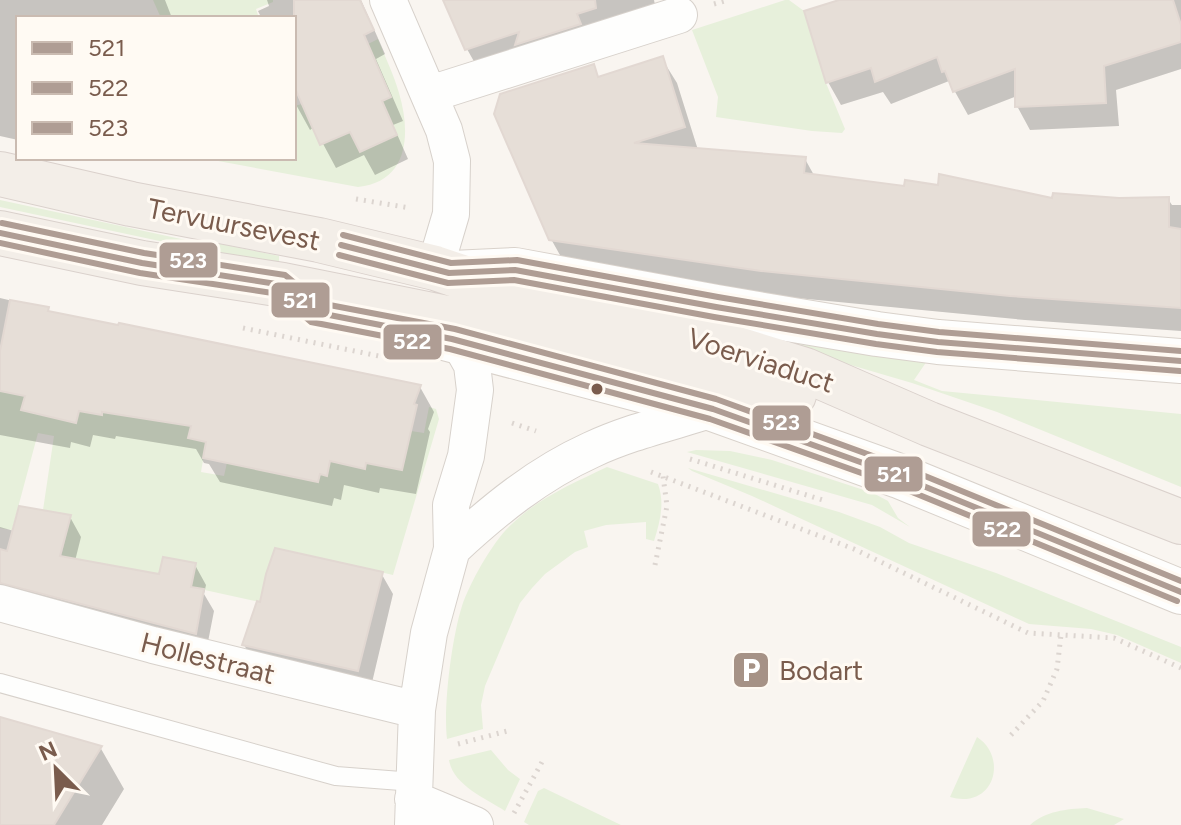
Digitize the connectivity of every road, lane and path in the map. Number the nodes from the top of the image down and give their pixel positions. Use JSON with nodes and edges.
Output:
{"nodes":[{"id":1,"x":388,"y":0,"type":"edge"},
{"id":2,"x":679,"y":15,"type":"dead end"},
{"id":3,"x":430,"y":94,"type":"junction"},
{"id":4,"x":0,"y":174,"type":"edge"},
{"id":5,"x":354,"y":199,"type":"dead end"},
{"id":6,"x":423,"y":210,"type":"dead end"},
{"id":7,"x":0,"y":233,"type":"edge"},
{"id":8,"x":442,"y":270,"type":"junction"},
{"id":9,"x":283,"y":285,"type":"junction"},
{"id":10,"x":273,"y":335,"type":"dead end"},
{"id":11,"x":452,"y":339,"type":"junction"},
{"id":12,"x":563,"y":341,"type":"joint"},
{"id":13,"x":402,"y":360,"type":"dead end"},
{"id":14,"x":1181,"y":361,"type":"edge"},
{"id":15,"x":713,"y":409,"type":"junction"},
{"id":16,"x":499,"y":419,"type":"dead end"},
{"id":17,"x":929,"y":424,"type":"junction"},
{"id":18,"x":540,"y":432,"type":"dead end"},
{"id":19,"x":682,"y":456,"type":"dead end"},
{"id":20,"x":649,"y":471,"type":"dead end"},
{"id":21,"x":663,"y":476,"type":"junction"},
{"id":22,"x":832,"y":503,"type":"dead end"},
{"id":23,"x":1181,"y":522,"type":"edge"},
{"id":24,"x":452,"y":549,"type":"junction"},
{"id":25,"x":655,"y":565,"type":"dead end"},
{"id":26,"x":1181,"y":592,"type":"edge"},
{"id":27,"x":0,"y":603,"type":"edge"},
{"id":28,"x":1061,"y":635,"type":"junction"},
{"id":29,"x":1181,"y":668,"type":"edge"},
{"id":30,"x":0,"y":683,"type":"edge"},
{"id":31,"x":417,"y":710,"type":"junction"},
{"id":32,"x":511,"y":730,"type":"dead end"},
{"id":33,"x":1011,"y":735,"type":"dead end"},
{"id":34,"x":542,"y":762,"type":"dead end"},
{"id":35,"x":414,"y":789,"type":"edge"},
{"id":36,"x":513,"y":814,"type":"dead end"},
{"id":37,"x":475,"y":825,"type":"edge"}],
"edges":[{"from":1,"to":3,"type":"street"},
{"from":2,"to":3,"type":"street"},
{"from":3,"to":8,"type":"street"},
{"from":4,"to":8,"type":"main road","name":"Tervuursevest"},
{"from":5,"to":6,"type":"path"},
{"from":7,"to":9,"type":"main road","name":"Tervuursevest"},
{"from":8,"to":14,"type":"main road","name":"Tervuursevest"},
{"from":8,"to":17,"type":"main road","name":"Voerviaduct"},
{"from":9,"to":11,"type":"main road","name":"Tervuursevest"},
{"from":9,"to":12,"type":"main road","name":"Tervuursevest"},
{"from":10,"to":13,"type":"path"},
{"from":11,"to":15,"type":"main road","name":"Tervuursevest"},
{"from":11,"to":24,"type":"street"},
{"from":12,"to":17,"type":"main road","name":"Voerviaduct"},
{"from":15,"to":24,"type":"street"},
{"from":15,"to":26,"type":"main road","name":"Tervuursevest"},
{"from":16,"to":18,"type":"path"},
{"from":17,"to":23,"type":"main road","name":"Voerviaduct"},
{"from":19,"to":22,"type":"path"},
{"from":20,"to":21,"type":"path"},
{"from":21,"to":25,"type":"path"},
{"from":21,"to":28,"type":"path"},
{"from":24,"to":31,"type":"street"},
{"from":27,"to":31,"type":"street","name":"Hollestraat"},
{"from":28,"to":29,"type":"path"},
{"from":28,"to":33,"type":"path"},
{"from":30,"to":35,"type":"lane"},
{"from":31,"to":35,"type":"street"},
{"from":32,"to":35,"type":"path"},
{"from":34,"to":36,"type":"path"},
{"from":35,"to":37,"type":"street"}]}
